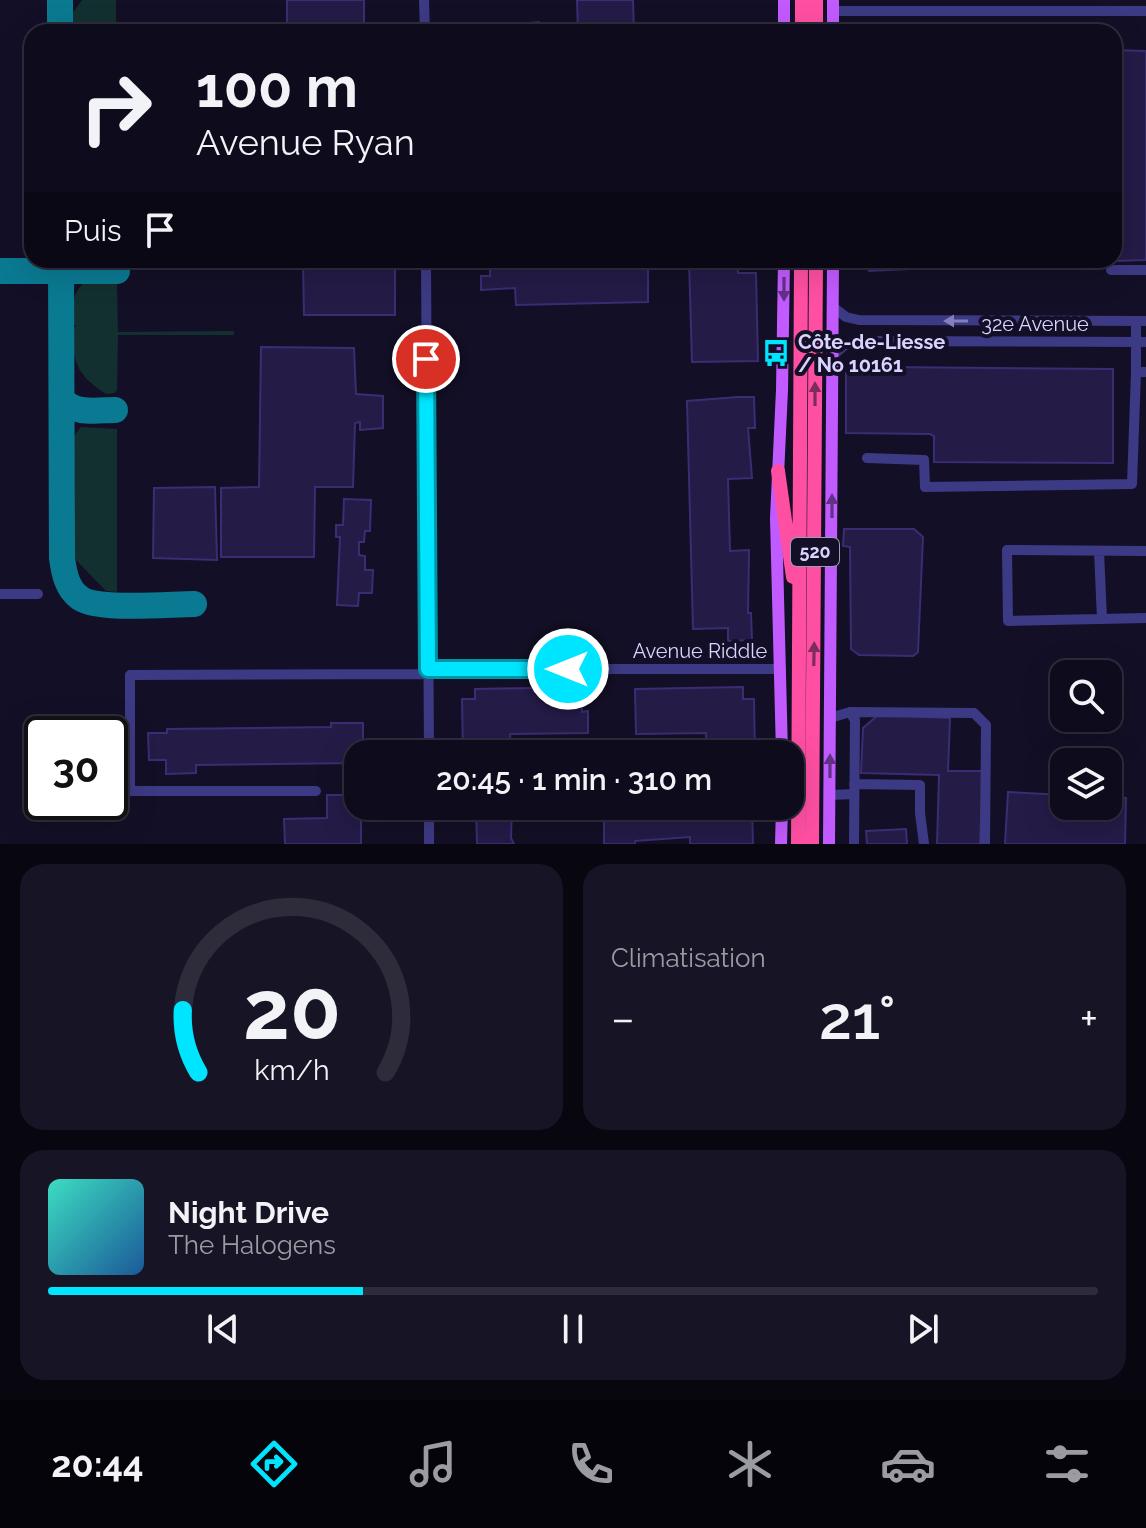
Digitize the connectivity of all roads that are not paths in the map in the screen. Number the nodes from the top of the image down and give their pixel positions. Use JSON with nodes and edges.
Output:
{"nodes":[{"id":1,"x":424,"y":0,"type":"edge"},
{"id":2,"x":784,"y":0,"type":"edge"},
{"id":3,"x":802,"y":0,"type":"edge"},
{"id":4,"x":816,"y":0,"type":"edge"},
{"id":5,"x":833,"y":5,"type":"edge"},
{"id":6,"x":927,"y":5,"type":"edge"},
{"id":7,"x":1091,"y":6,"type":"edge"},
{"id":8,"x":1146,"y":11,"type":"edge"},
{"id":9,"x":425,"y":24,"type":"edge"},
{"id":10,"x":784,"y":24,"type":"edge"},
{"id":11,"x":802,"y":24,"type":"edge"},
{"id":12,"x":816,"y":24,"type":"edge"},
{"id":13,"x":426,"y":268,"type":"edge"},
{"id":14,"x":784,"y":268,"type":"edge"},
{"id":15,"x":801,"y":268,"type":"edge"},
{"id":16,"x":816,"y":268,"type":"edge"},
{"id":17,"x":833,"y":268,"type":"edge"},
{"id":18,"x":1111,"y":270,"type":"dead end"},
{"id":19,"x":1146,"y":270,"type":"edge"},
{"id":20,"x":833,"y":307,"type":"junction"},
{"id":21,"x":1116,"y":321,"type":"junction"},
{"id":22,"x":1141,"y":321,"type":"edge"},
{"id":23,"x":1116,"y":342,"type":"junction"},
{"id":24,"x":1141,"y":342,"type":"edge"},
{"id":25,"x":832,"y":356,"type":"junction"},
{"id":26,"x":1141,"y":372,"type":"edge"},
{"id":27,"x":867,"y":458,"type":"dead end"},
{"id":28,"x":778,"y":471,"type":"junction"},
{"id":29,"x":1099,"y":551,"type":"junction"},
{"id":30,"x":1146,"y":551,"type":"edge"},
{"id":31,"x":0,"y":594,"type":"edge"},
{"id":32,"x":38,"y":594,"type":"dead end"},
{"id":33,"x":1146,"y":618,"type":"edge"},
{"id":34,"x":1102,"y":619,"type":"junction"},
{"id":35,"x":800,"y":623,"type":"junction"},
{"id":36,"x":781,"y":669,"type":"junction"},
{"id":37,"x":428,"y":671,"type":"junction"},
{"id":38,"x":850,"y":712,"type":"junction"},
{"id":39,"x":830,"y":718,"type":"junction"},
{"id":40,"x":429,"y":740,"type":"edge"},
{"id":41,"x":782,"y":740,"type":"edge"},
{"id":42,"x":854,"y":789,"type":"junction"},
{"id":43,"x":316,"y":791,"type":"dead end"},
{"id":44,"x":830,"y":795,"type":"junction"},
{"id":45,"x":429,"y":820,"type":"edge"},
{"id":46,"x":782,"y":820,"type":"edge"},
{"id":47,"x":429,"y":844,"type":"edge"},
{"id":48,"x":781,"y":844,"type":"edge"},
{"id":49,"x":798,"y":844,"type":"edge"},
{"id":50,"x":812,"y":844,"type":"edge"},
{"id":51,"x":829,"y":844,"type":"edge"},
{"id":52,"x":854,"y":844,"type":"edge"},
{"id":53,"x":924,"y":844,"type":"edge"},
{"id":54,"x":985,"y":844,"type":"edge"}],
"edges":[{"from":1,"to":9,"type":"street"},
{"from":2,"to":10,"type":"main road"},
{"from":3,"to":11,"type":"highway"},
{"from":4,"to":12,"type":"highway"},
{"from":5,"to":6,"type":"street"},
{"from":6,"to":7,"type":"street"},
{"from":7,"to":8,"type":"street"},
{"from":13,"to":37,"type":"street"},
{"from":14,"to":28,"type":"main road","one_way":true},
{"from":15,"to":35,"type":"highway","number":"520"},
{"from":50,"to":16,"type":"highway","number":"520","one_way":true},
{"from":17,"to":20,"type":"main road"},
{"from":18,"to":19,"type":"street"},
{"from":21,"to":20,"type":"street","name":"32e Avenue","one_way":true},
{"from":20,"to":25,"type":"main road"},
{"from":21,"to":22,"type":"street","name":"32e Avenue"},
{"from":21,"to":23,"type":"street"},
{"from":22,"to":24,"type":"street"},
{"from":23,"to":24,"type":"street","name":"32e Avenue"},
{"from":23,"to":25,"type":"street","name":"32e Avenue"},
{"from":24,"to":26,"type":"street"},
{"from":39,"to":25,"type":"main road","one_way":true},
{"from":26,"to":27,"type":"street"},
{"from":28,"to":35,"type":"highway"},
{"from":28,"to":36,"type":"main road"},
{"from":29,"to":30,"type":"street"},
{"from":29,"to":34,"type":"street"},
{"from":29,"to":34,"type":"street"},
{"from":31,"to":32,"type":"street"},
{"from":33,"to":34,"type":"street"},
{"from":35,"to":49,"type":"highway","number":"520"},
{"from":36,"to":37,"type":"street","name":"Avenue Riddle"},
{"from":36,"to":41,"type":"main road"},
{"from":37,"to":40,"type":"street"},
{"from":37,"to":43,"type":"street","name":"Avenue Riddle"},
{"from":38,"to":39,"type":"street"},
{"from":38,"to":42,"type":"street"},
{"from":38,"to":54,"type":"street"},
{"from":44,"to":39,"type":"main road","one_way":true},
{"from":42,"to":44,"type":"street"},
{"from":42,"to":52,"type":"street"},
{"from":42,"to":53,"type":"street"},
{"from":44,"to":51,"type":"main road"},
{"from":45,"to":47,"type":"street"},
{"from":46,"to":48,"type":"main road"}]}
